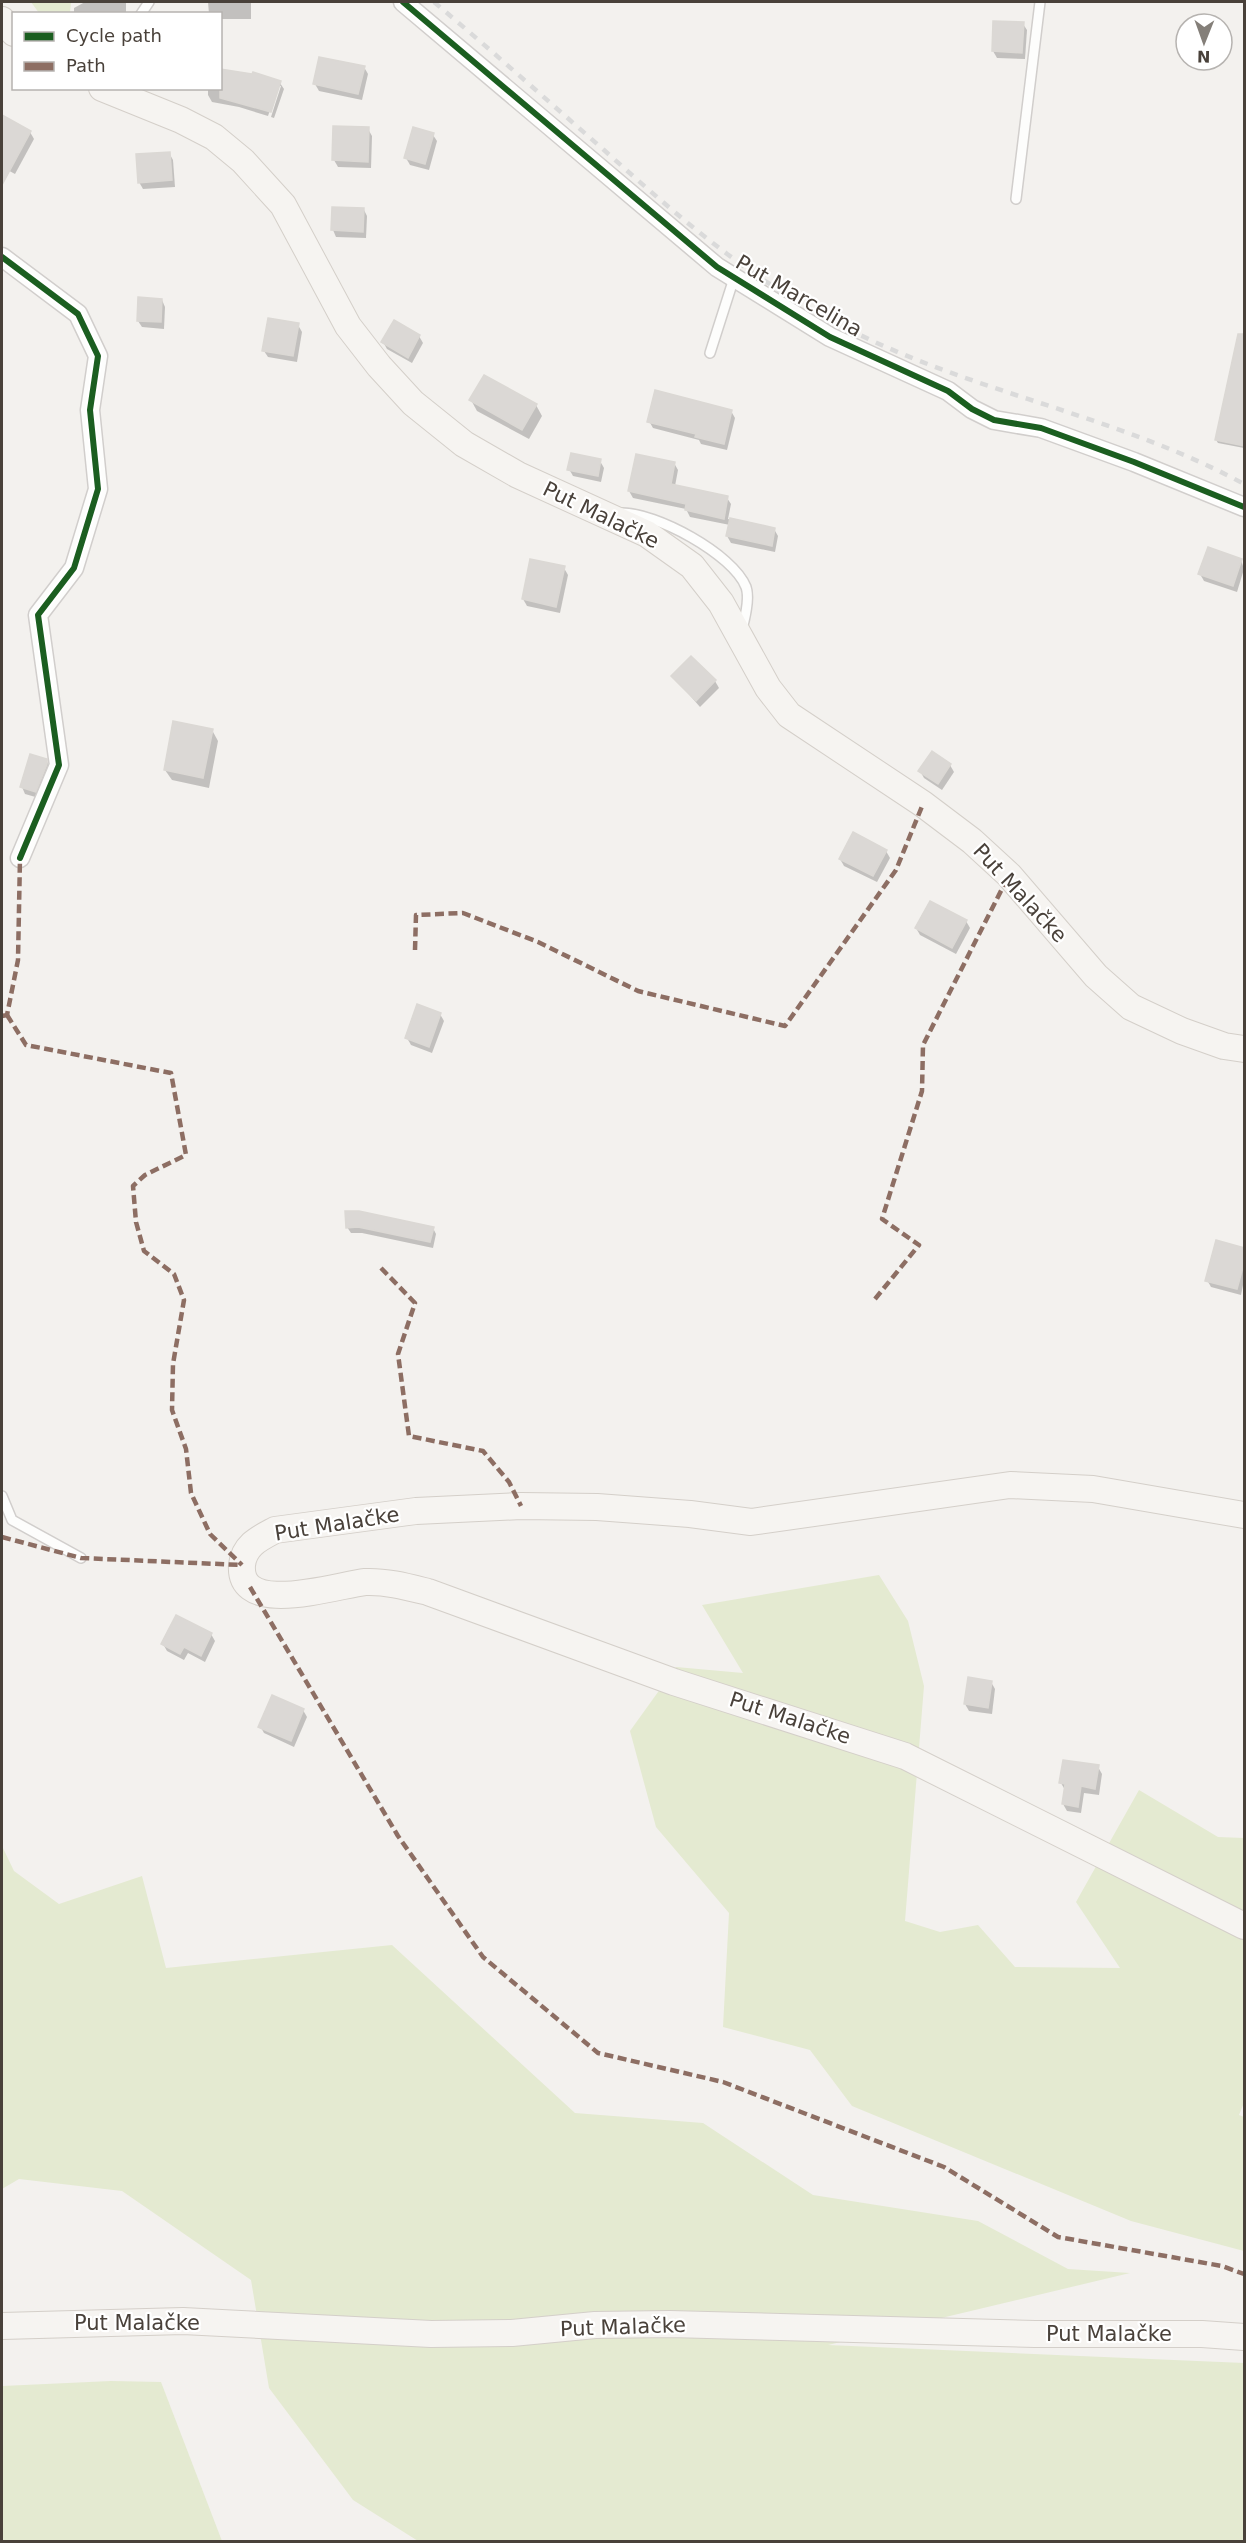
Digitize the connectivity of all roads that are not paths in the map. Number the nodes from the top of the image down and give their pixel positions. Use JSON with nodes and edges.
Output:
{"nodes":[{"id":1,"x":403,"y":2,"type":"edge"},
{"id":2,"x":1040,"y":2,"type":"edge"},
{"id":3,"x":109,"y":90,"type":"edge"},
{"id":4,"x":1016,"y":199,"type":"dead end"},
{"id":5,"x":2,"y":257,"type":"edge"},
{"id":6,"x":734,"y":278,"type":"junction"},
{"id":7,"x":710,"y":352,"type":"dead end"},
{"id":8,"x":1245,"y":507,"type":"edge"},
{"id":9,"x":20,"y":858,"type":"dead end"},
{"id":10,"x":1245,"y":1049,"type":"edge"},
{"id":11,"x":2,"y":1496,"type":"edge"},
{"id":12,"x":1245,"y":1515,"type":"edge"},
{"id":13,"x":81,"y":1558,"type":"dead end"},
{"id":14,"x":1245,"y":1926,"type":"edge"},
{"id":15,"x":2,"y":2326,"type":"edge"},
{"id":16,"x":1245,"y":2337,"type":"edge"}],
"edges":[{"from":1,"to":6,"type":"street","name":"Put Marcelina"},
{"from":2,"to":4,"type":"lane"},
{"from":3,"to":10,"type":"main road","name":"Put Malačke"},
{"from":5,"to":9,"type":"street"},
{"from":6,"to":7,"type":"lane"},
{"from":6,"to":8,"type":"street","name":"Put Marcelina"},
{"from":11,"to":13,"type":"lane"},
{"from":12,"to":14,"type":"main road","name":"Put Malačke"},
{"from":15,"to":16,"type":"main road","name":"Put Malačke"}]}
